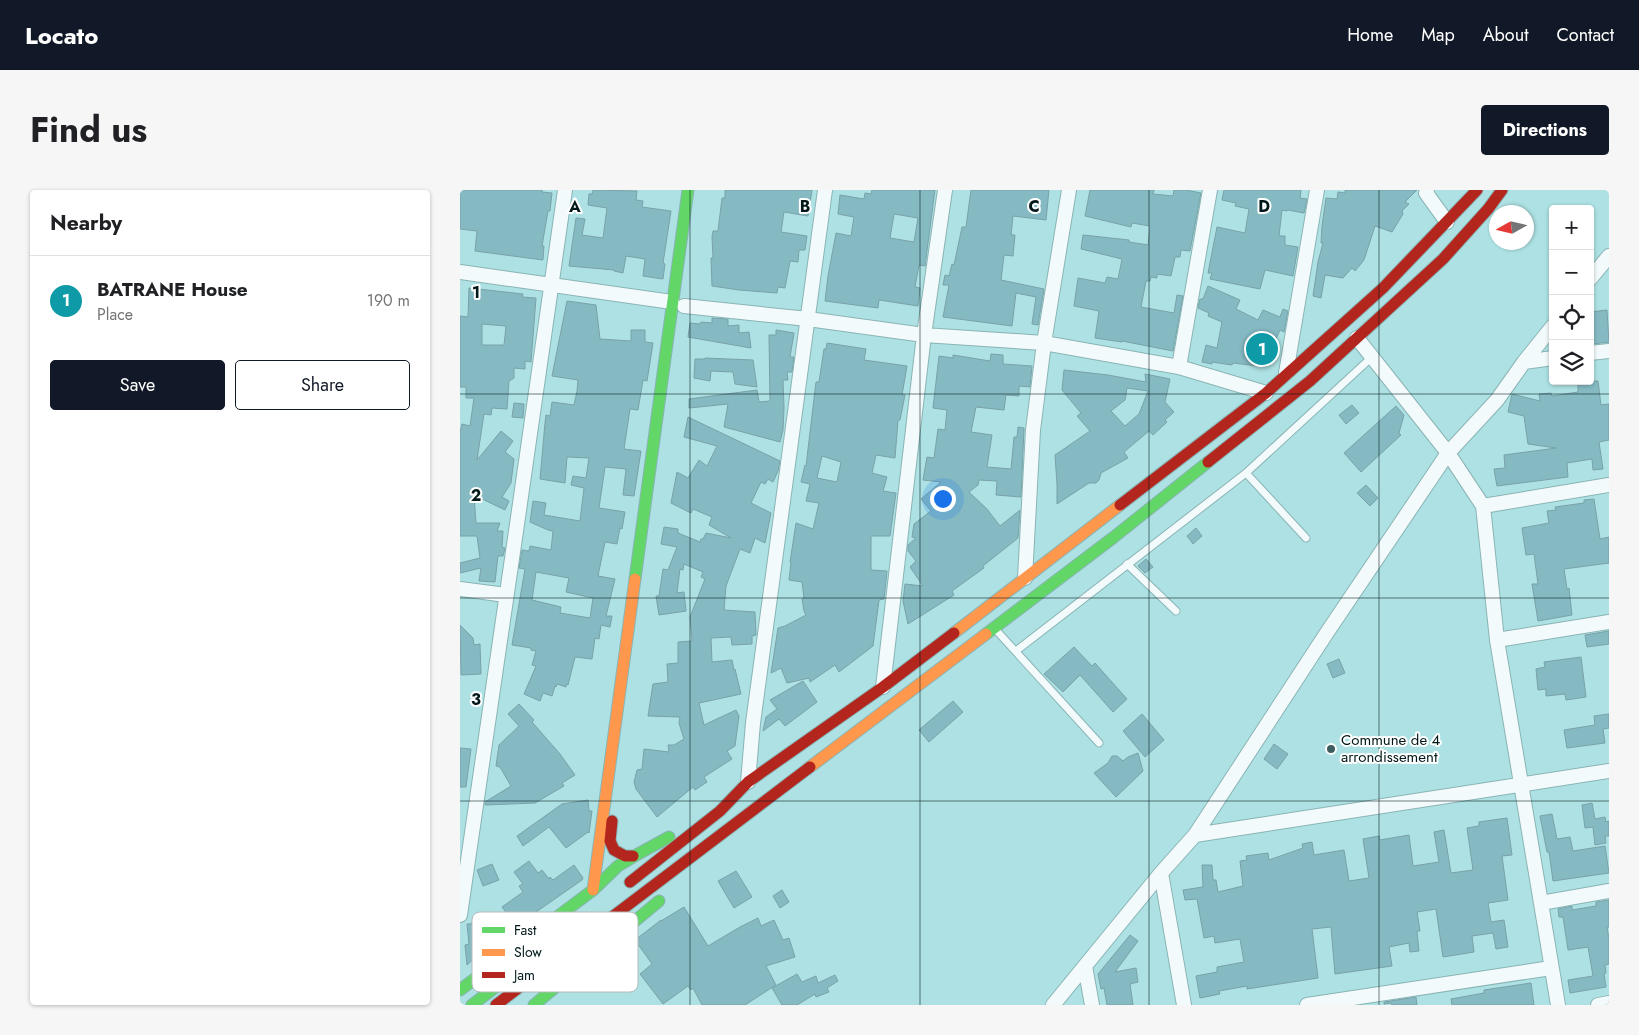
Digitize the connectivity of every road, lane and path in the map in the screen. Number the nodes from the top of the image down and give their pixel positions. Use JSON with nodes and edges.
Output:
{"nodes":[{"id":1,"x":565,"y":190,"type":"edge"},
{"id":2,"x":688,"y":190,"type":"edge"},
{"id":3,"x":826,"y":190,"type":"edge"},
{"id":4,"x":945,"y":190,"type":"edge"},
{"id":5,"x":1069,"y":190,"type":"edge"},
{"id":6,"x":1210,"y":190,"type":"edge"},
{"id":7,"x":1317,"y":190,"type":"edge"},
{"id":8,"x":1427,"y":190,"type":"edge"},
{"id":9,"x":1476,"y":190,"type":"edge"},
{"id":10,"x":1502,"y":190,"type":"edge"},
{"id":11,"x":1507,"y":190,"type":"edge"},
{"id":12,"x":1488,"y":209,"type":"junction"},
{"id":13,"x":1446,"y":222,"type":"junction"},
{"id":14,"x":1609,"y":256,"type":"edge"},
{"id":15,"x":460,"y":272,"type":"edge"},
{"id":16,"x":1594,"y":274,"type":"edge"},
{"id":17,"x":552,"y":285,"type":"junction"},
{"id":18,"x":681,"y":305,"type":"junction"},
{"id":19,"x":808,"y":319,"type":"junction"},
{"id":20,"x":1549,"y":331,"type":"edge"},
{"id":21,"x":680,"y":335,"type":"dead end"},
{"id":22,"x":924,"y":335,"type":"junction"},
{"id":23,"x":1357,"y":338,"type":"junction"},
{"id":24,"x":1044,"y":343,"type":"junction"},
{"id":25,"x":1609,"y":351,"type":"edge"},
{"id":26,"x":1594,"y":353,"type":"edge"},
{"id":27,"x":1372,"y":357,"type":"junction"},
{"id":28,"x":1549,"y":359,"type":"edge"},
{"id":29,"x":1524,"y":362,"type":"junction"},
{"id":30,"x":1179,"y":367,"type":"junction"},
{"id":31,"x":1286,"y":374,"type":"junction"},
{"id":32,"x":1266,"y":393,"type":"junction"},
{"id":33,"x":1448,"y":452,"type":"junction"},
{"id":34,"x":1246,"y":473,"type":"junction"},
{"id":35,"x":1609,"y":485,"type":"edge"},
{"id":36,"x":1483,"y":506,"type":"junction"},
{"id":37,"x":1306,"y":538,"type":"dead end"},
{"id":38,"x":1127,"y":564,"type":"junction"},
{"id":39,"x":1025,"y":578,"type":"junction"},
{"id":40,"x":460,"y":589,"type":"edge"},
{"id":41,"x":506,"y":595,"type":"junction"},
{"id":42,"x":1176,"y":612,"type":"dead end"},
{"id":43,"x":1609,"y":622,"type":"edge"},
{"id":44,"x":994,"y":628,"type":"junction"},
{"id":45,"x":1497,"y":640,"type":"junction"},
{"id":46,"x":1016,"y":651,"type":"junction"},
{"id":47,"x":883,"y":687,"type":"junction"},
{"id":48,"x":1099,"y":743,"type":"dead end"},
{"id":49,"x":1609,"y":771,"type":"edge"},
{"id":50,"x":748,"y":782,"type":"junction"},
{"id":51,"x":1521,"y":786,"type":"junction"},
{"id":52,"x":720,"y":811,"type":"junction"},
{"id":53,"x":733,"y":826,"type":"junction"},
{"id":54,"x":1195,"y":835,"type":"junction"},
{"id":55,"x":633,"y":856,"type":"junction"},
{"id":56,"x":1160,"y":874,"type":"junction"},
{"id":57,"x":686,"y":876,"type":"dead end"},
{"id":58,"x":592,"y":890,"type":"junction"},
{"id":59,"x":620,"y":890,"type":"dead end"},
{"id":60,"x":1609,"y":891,"type":"edge"},
{"id":61,"x":665,"y":896,"type":"dead end"},
{"id":62,"x":1541,"y":903,"type":"junction"},
{"id":63,"x":563,"y":912,"type":"edge"},
{"id":64,"x":617,"y":912,"type":"edge"},
{"id":65,"x":460,"y":915,"type":"edge"},
{"id":66,"x":638,"y":918,"type":"edge"},
{"id":67,"x":1085,"y":966,"type":"junction"},
{"id":68,"x":1551,"y":968,"type":"junction"},
{"id":69,"x":472,"y":981,"type":"edge"},
{"id":70,"x":460,"y":990,"type":"edge"},
{"id":71,"x":489,"y":992,"type":"edge"},
{"id":72,"x":513,"y":992,"type":"edge"},
{"id":73,"x":550,"y":992,"type":"edge"},
{"id":74,"x":1609,"y":1003,"type":"edge"},
{"id":75,"x":472,"y":1005,"type":"edge"},
{"id":76,"x":496,"y":1005,"type":"edge"},
{"id":77,"x":534,"y":1005,"type":"edge"},
{"id":78,"x":1053,"y":1005,"type":"edge"},
{"id":79,"x":1092,"y":1005,"type":"edge"},
{"id":80,"x":1184,"y":1005,"type":"edge"},
{"id":81,"x":1307,"y":1005,"type":"edge"},
{"id":82,"x":1558,"y":1005,"type":"edge"},
{"id":83,"x":1598,"y":1005,"type":"edge"}],
"edges":[{"from":1,"to":17,"type":"street"},
{"from":2,"to":18,"type":"main road"},
{"from":3,"to":19,"type":"street"},
{"from":4,"to":22,"type":"street"},
{"from":5,"to":24,"type":"street"},
{"from":6,"to":30,"type":"street"},
{"from":7,"to":31,"type":"street"},
{"from":8,"to":13,"type":"street"},
{"from":9,"to":13,"type":"main road"},
{"from":10,"to":12,"type":"main road"},
{"from":11,"to":12,"type":"main road"},
{"from":12,"to":23,"type":"main road"},
{"from":13,"to":31,"type":"main road"},
{"from":14,"to":16,"type":"street"},
{"from":15,"to":17,"type":"street"},
{"from":17,"to":18,"type":"street"},
{"from":17,"to":41,"type":"street"},
{"from":18,"to":19,"type":"street"},
{"from":18,"to":58,"type":"main road"},
{"from":19,"to":22,"type":"street"},
{"from":19,"to":50,"type":"street"},
{"from":20,"to":29,"type":"street"},
{"from":21,"to":55,"type":"main road"},
{"from":22,"to":24,"type":"street"},
{"from":22,"to":47,"type":"street"},
{"from":23,"to":27,"type":"street"},
{"from":23,"to":44,"type":"main road"},
{"from":24,"to":30,"type":"street"},
{"from":24,"to":39,"type":"street"},
{"from":25,"to":26,"type":"street"},
{"from":27,"to":33,"type":"street"},
{"from":27,"to":34,"type":"lane"},
{"from":28,"to":29,"type":"street"},
{"from":29,"to":33,"type":"street"},
{"from":30,"to":32,"type":"street"},
{"from":31,"to":32,"type":"main road"},
{"from":32,"to":39,"type":"main road"},
{"from":33,"to":36,"type":"street"},
{"from":33,"to":54,"type":"street"},
{"from":34,"to":37,"type":"lane"},
{"from":34,"to":38,"type":"lane"},
{"from":35,"to":36,"type":"street"},
{"from":36,"to":45,"type":"street"},
{"from":38,"to":42,"type":"lane"},
{"from":38,"to":46,"type":"lane"},
{"from":39,"to":47,"type":"main road"},
{"from":40,"to":41,"type":"street"},
{"from":41,"to":65,"type":"street"},
{"from":43,"to":45,"type":"street"},
{"from":44,"to":46,"type":"lane"},
{"from":44,"to":53,"type":"main road"},
{"from":45,"to":51,"type":"street"},
{"from":46,"to":48,"type":"lane"},
{"from":47,"to":50,"type":"main road"},
{"from":49,"to":51,"type":"street"},
{"from":50,"to":52,"type":"main road"},
{"from":51,"to":54,"type":"street"},
{"from":51,"to":62,"type":"street"},
{"from":52,"to":55,"type":"main road"},
{"from":52,"to":59,"type":"main road"},
{"from":53,"to":57,"type":"main road"},
{"from":53,"to":64,"type":"main road"},
{"from":54,"to":56,"type":"street"},
{"from":55,"to":58,"type":"main road"},
{"from":56,"to":67,"type":"street"},
{"from":56,"to":80,"type":"street"},
{"from":58,"to":63,"type":"main road"},
{"from":60,"to":62,"type":"street"},
{"from":61,"to":66,"type":"main road"},
{"from":62,"to":68,"type":"street"},
{"from":67,"to":78,"type":"street"},
{"from":67,"to":79,"type":"street"},
{"from":68,"to":81,"type":"street"},
{"from":68,"to":82,"type":"street"},
{"from":69,"to":70,"type":"main road"},
{"from":71,"to":75,"type":"main road"},
{"from":72,"to":76,"type":"main road"},
{"from":73,"to":77,"type":"main road"},
{"from":74,"to":83,"type":"street"}]}
